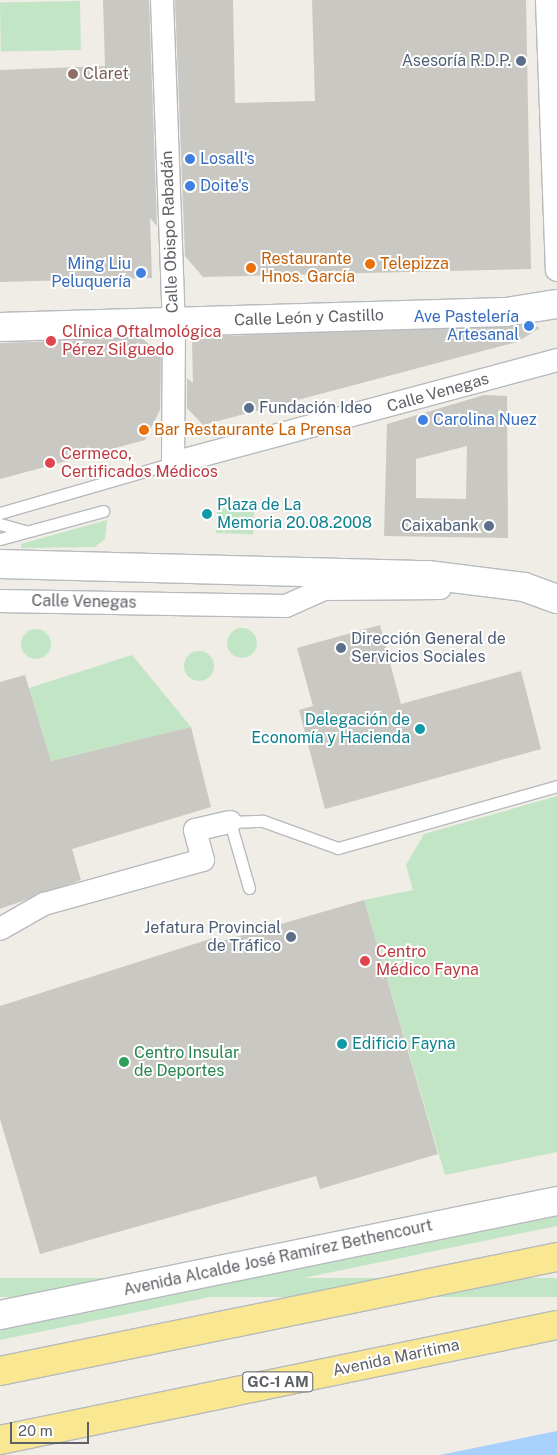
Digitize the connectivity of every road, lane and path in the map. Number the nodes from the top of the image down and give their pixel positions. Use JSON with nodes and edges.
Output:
{"nodes":[{"id":1,"x":162,"y":0,"type":"edge"},
{"id":2,"x":547,"y":0,"type":"edge"},
{"id":3,"x":557,"y":270,"type":"edge"},
{"id":4,"x":557,"y":304,"type":"edge"},
{"id":5,"x":174,"y":323,"type":"junction"},
{"id":6,"x":0,"y":327,"type":"edge"},
{"id":7,"x":557,"y":360,"type":"edge"},
{"id":8,"x":173,"y":463,"type":"junction"},
{"id":9,"x":103,"y":510,"type":"dead end"},
{"id":10,"x":0,"y":513,"type":"edge"},
{"id":11,"x":0,"y":524,"type":"edge"},
{"id":12,"x":24,"y":531,"type":"junction"},
{"id":13,"x":0,"y":539,"type":"edge"},
{"id":14,"x":0,"y":564,"type":"edge"},
{"id":15,"x":524,"y":587,"type":"junction"},
{"id":16,"x":557,"y":599,"type":"edge"},
{"id":17,"x":0,"y":601,"type":"edge"},
{"id":18,"x":557,"y":786,"type":"edge"},
{"id":19,"x":230,"y":822,"type":"junction"},
{"id":20,"x":249,"y":888,"type":"dead end"},
{"id":21,"x":0,"y":929,"type":"edge"},
{"id":22,"x":557,"y":1201,"type":"edge"},
{"id":23,"x":557,"y":1257,"type":"edge"},
{"id":24,"x":0,"y":1315,"type":"edge"},
{"id":25,"x":557,"y":1325,"type":"edge"},
{"id":26,"x":0,"y":1371,"type":"edge"},
{"id":27,"x":0,"y":1440,"type":"edge"}],
"edges":[{"from":1,"to":5,"type":"street","name":"Calle Obispo Rabadán"},
{"from":2,"to":3,"type":"street"},
{"from":4,"to":5,"type":"street","name":"Calle León y Castillo"},
{"from":5,"to":6,"type":"street","name":"Calle León y Castillo"},
{"from":5,"to":8,"type":"street","name":"Calle Obispo Rabadán"},
{"from":7,"to":8,"type":"street","name":"Calle Venegas"},
{"from":8,"to":10,"type":"lane","name":"Calle Venegas"},
{"from":9,"to":12,"type":"lane"},
{"from":11,"to":12,"type":"lane"},
{"from":12,"to":13,"type":"lane"},
{"from":14,"to":15,"type":"street","name":"Calle Venegas"},
{"from":15,"to":16,"type":"street","name":"Calle Venegas"},
{"from":15,"to":17,"type":"street","name":"Calle Venegas"},
{"from":18,"to":19,"type":"lane"},
{"from":19,"to":20,"type":"lane"},
{"from":19,"to":21,"type":"street"},
{"from":22,"to":24,"type":"street","name":"Avenida Alcalde José Ramírez Bethencourt"},
{"from":23,"to":26,"type":"highway"},
{"from":25,"to":27,"type":"highway","name":"Avenida Maritima","number":"GC-1 AM"}]}
